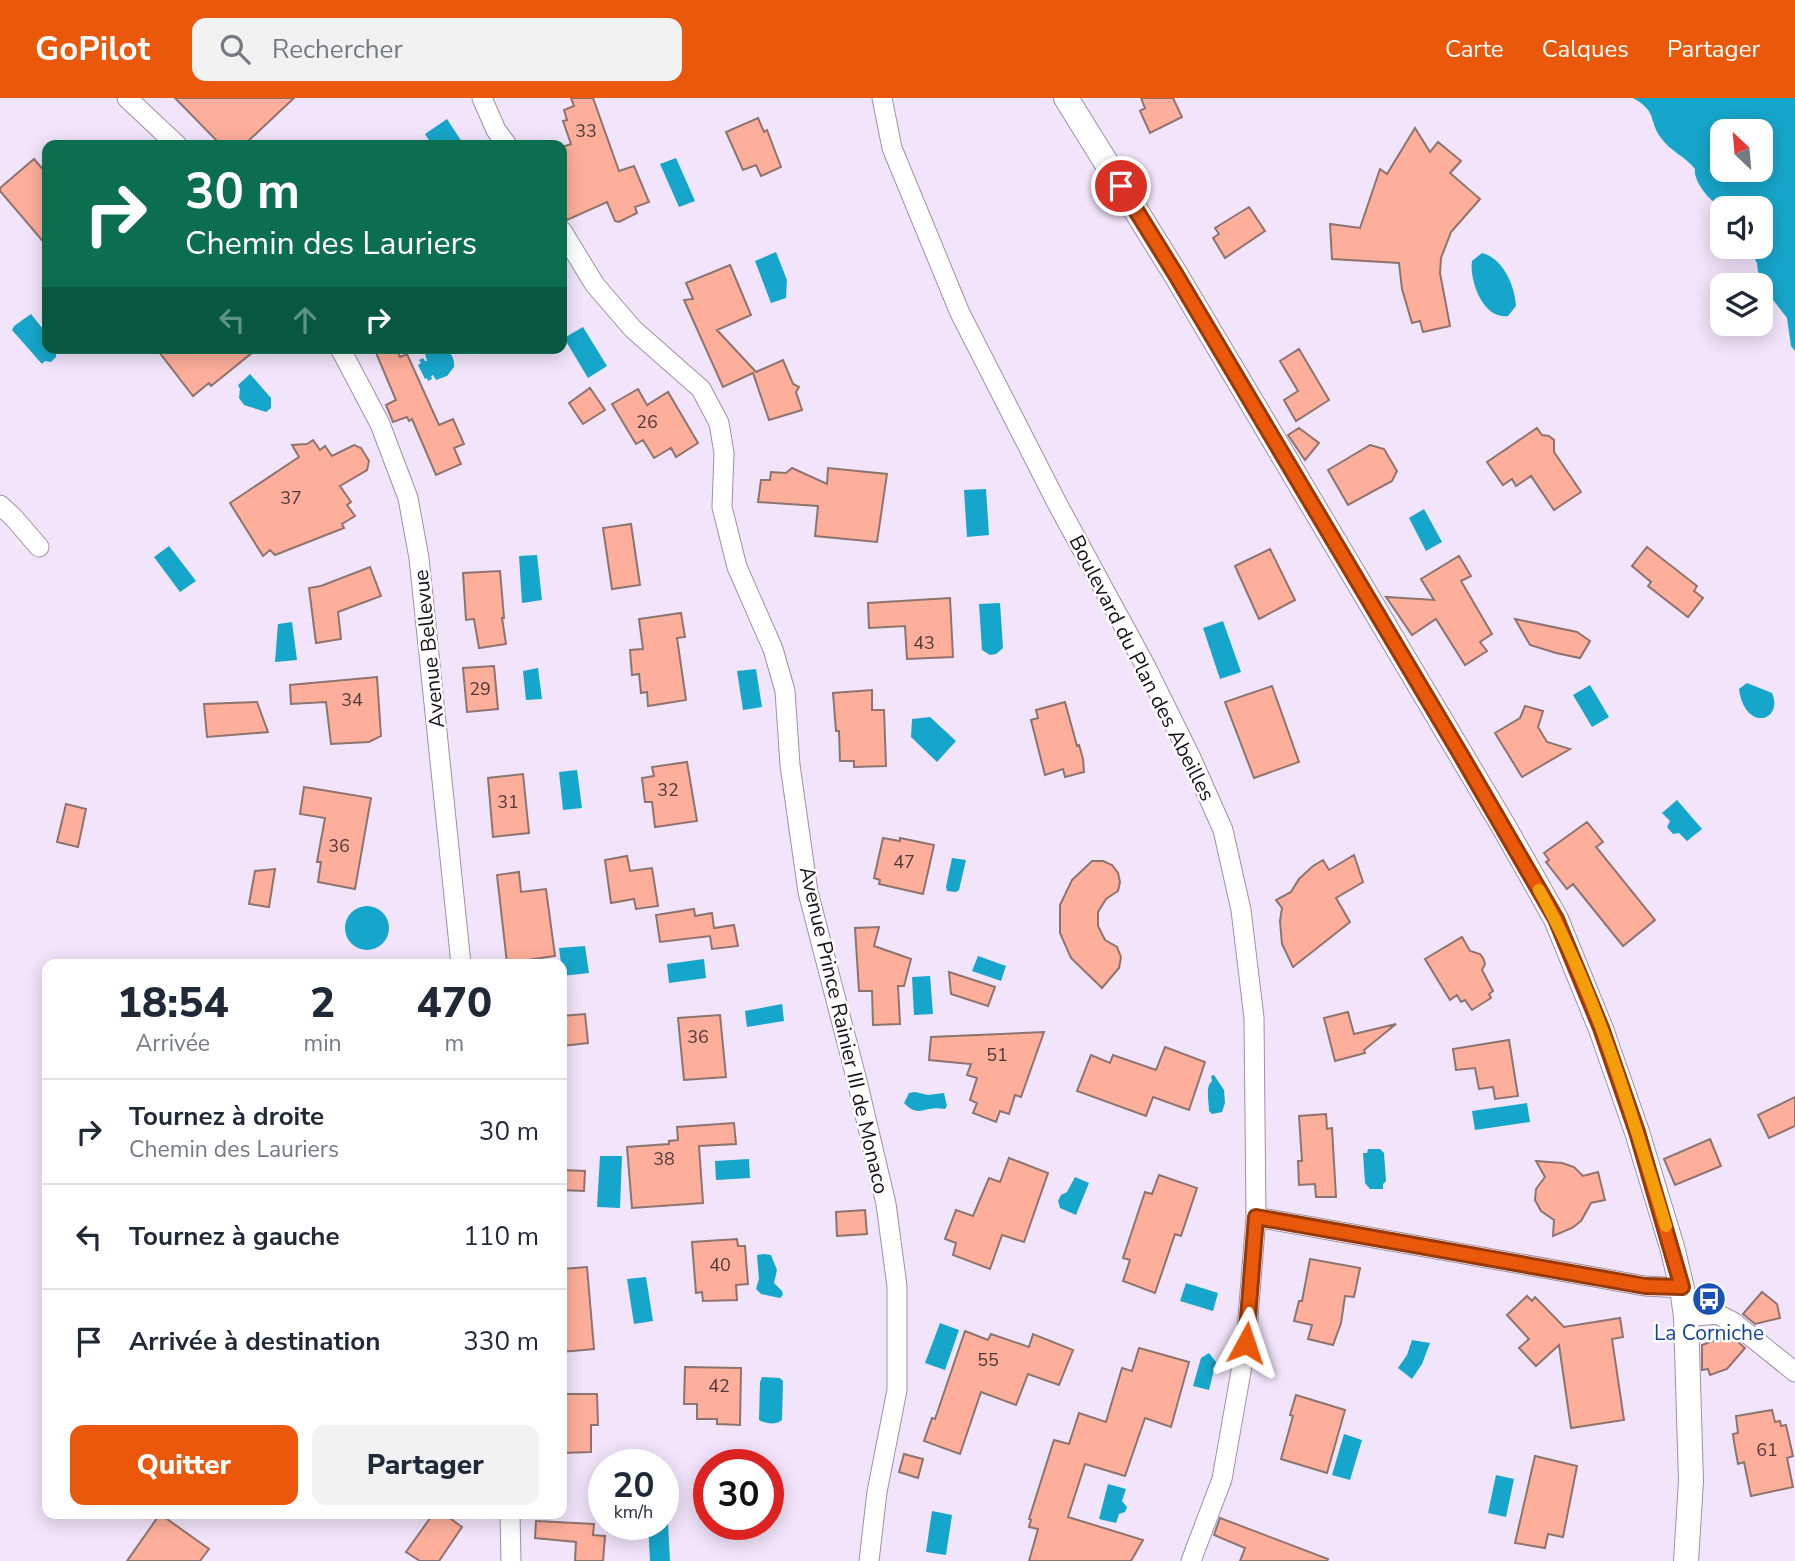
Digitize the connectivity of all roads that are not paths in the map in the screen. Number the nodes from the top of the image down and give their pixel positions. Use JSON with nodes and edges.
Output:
{"nodes":[{"id":1,"x":127,"y":98,"type":"edge"},
{"id":2,"x":482,"y":98,"type":"edge"},
{"id":3,"x":882,"y":98,"type":"edge"},
{"id":4,"x":1066,"y":98,"type":"edge"},
{"id":5,"x":172,"y":140,"type":"edge"},
{"id":6,"x":503,"y":140,"type":"edge"},
{"id":7,"x":567,"y":239,"type":"edge"},
{"id":8,"x":343,"y":354,"type":"edge"},
{"id":9,"x":0,"y":505,"type":"edge"},
{"id":10,"x":39,"y":547,"type":"dead end"},
{"id":11,"x":460,"y":959,"type":"edge"},
{"id":12,"x":1256,"y":1217,"type":"junction"},
{"id":13,"x":1682,"y":1287,"type":"junction"},
{"id":14,"x":1686,"y":1317,"type":"junction"},
{"id":15,"x":1795,"y":1372,"type":"edge"},
{"id":16,"x":510,"y":1519,"type":"edge"},
{"id":17,"x":511,"y":1561,"type":"edge"},
{"id":18,"x":869,"y":1561,"type":"edge"},
{"id":19,"x":1191,"y":1561,"type":"edge"},
{"id":20,"x":1686,"y":1561,"type":"edge"}],
"edges":[{"from":1,"to":5,"type":"street"},
{"from":2,"to":6,"type":"street"},
{"from":3,"to":12,"type":"street","name":"Boulevard du Plan des Abeilles"},
{"from":4,"to":13,"type":"street"},
{"from":7,"to":18,"type":"street","name":"Avenue Prince Rainier III de Monaco"},
{"from":8,"to":11,"type":"street","name":"Avenue Bellevue"},
{"from":9,"to":10,"type":"street"},
{"from":12,"to":13,"type":"street"},
{"from":12,"to":19,"type":"street","name":"Boulevard du Plan des Abeilles"},
{"from":13,"to":14,"type":"street"},
{"from":14,"to":15,"type":"street"},
{"from":14,"to":20,"type":"street"},
{"from":16,"to":17,"type":"street"}]}
